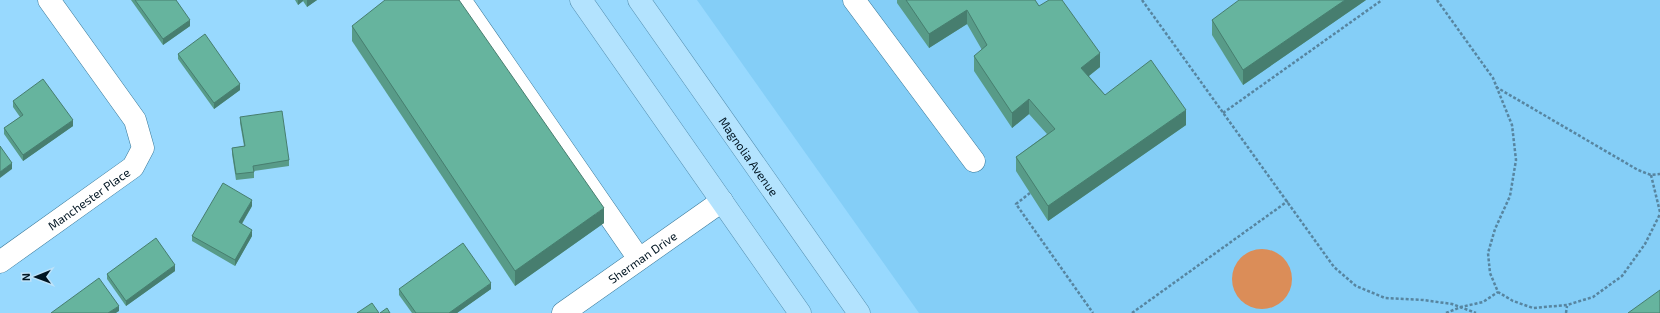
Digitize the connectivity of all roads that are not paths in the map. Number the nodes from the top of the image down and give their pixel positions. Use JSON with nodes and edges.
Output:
{"nodes":[{"id":1,"x":49,"y":0,"type":"edge"},
{"id":2,"x":460,"y":0,"type":"edge"},
{"id":3,"x":581,"y":0,"type":"edge"},
{"id":4,"x":639,"y":0,"type":"edge"},
{"id":5,"x":854,"y":0,"type":"edge"},
{"id":6,"x":974,"y":160,"type":"dead end"},
{"id":7,"x":722,"y":201,"type":"junction"},
{"id":8,"x":639,"y":259,"type":"junction"},
{"id":9,"x":0,"y":262,"type":"edge"},
{"id":10,"x":563,"y":313,"type":"edge"},
{"id":11,"x":800,"y":313,"type":"edge"},
{"id":12,"x":859,"y":313,"type":"edge"}],
"edges":[{"from":1,"to":9,"type":"street","name":"Manchester Place"},
{"from":2,"to":8,"type":"street"},
{"from":3,"to":7,"type":"main road"},
{"from":4,"to":12,"type":"main road","name":"Magnolia Avenue"},
{"from":5,"to":6,"type":"street"},
{"from":7,"to":8,"type":"street","name":"Sherman Drive"},
{"from":7,"to":11,"type":"main road"},
{"from":8,"to":10,"type":"street","name":"Sherman Drive"}]}
